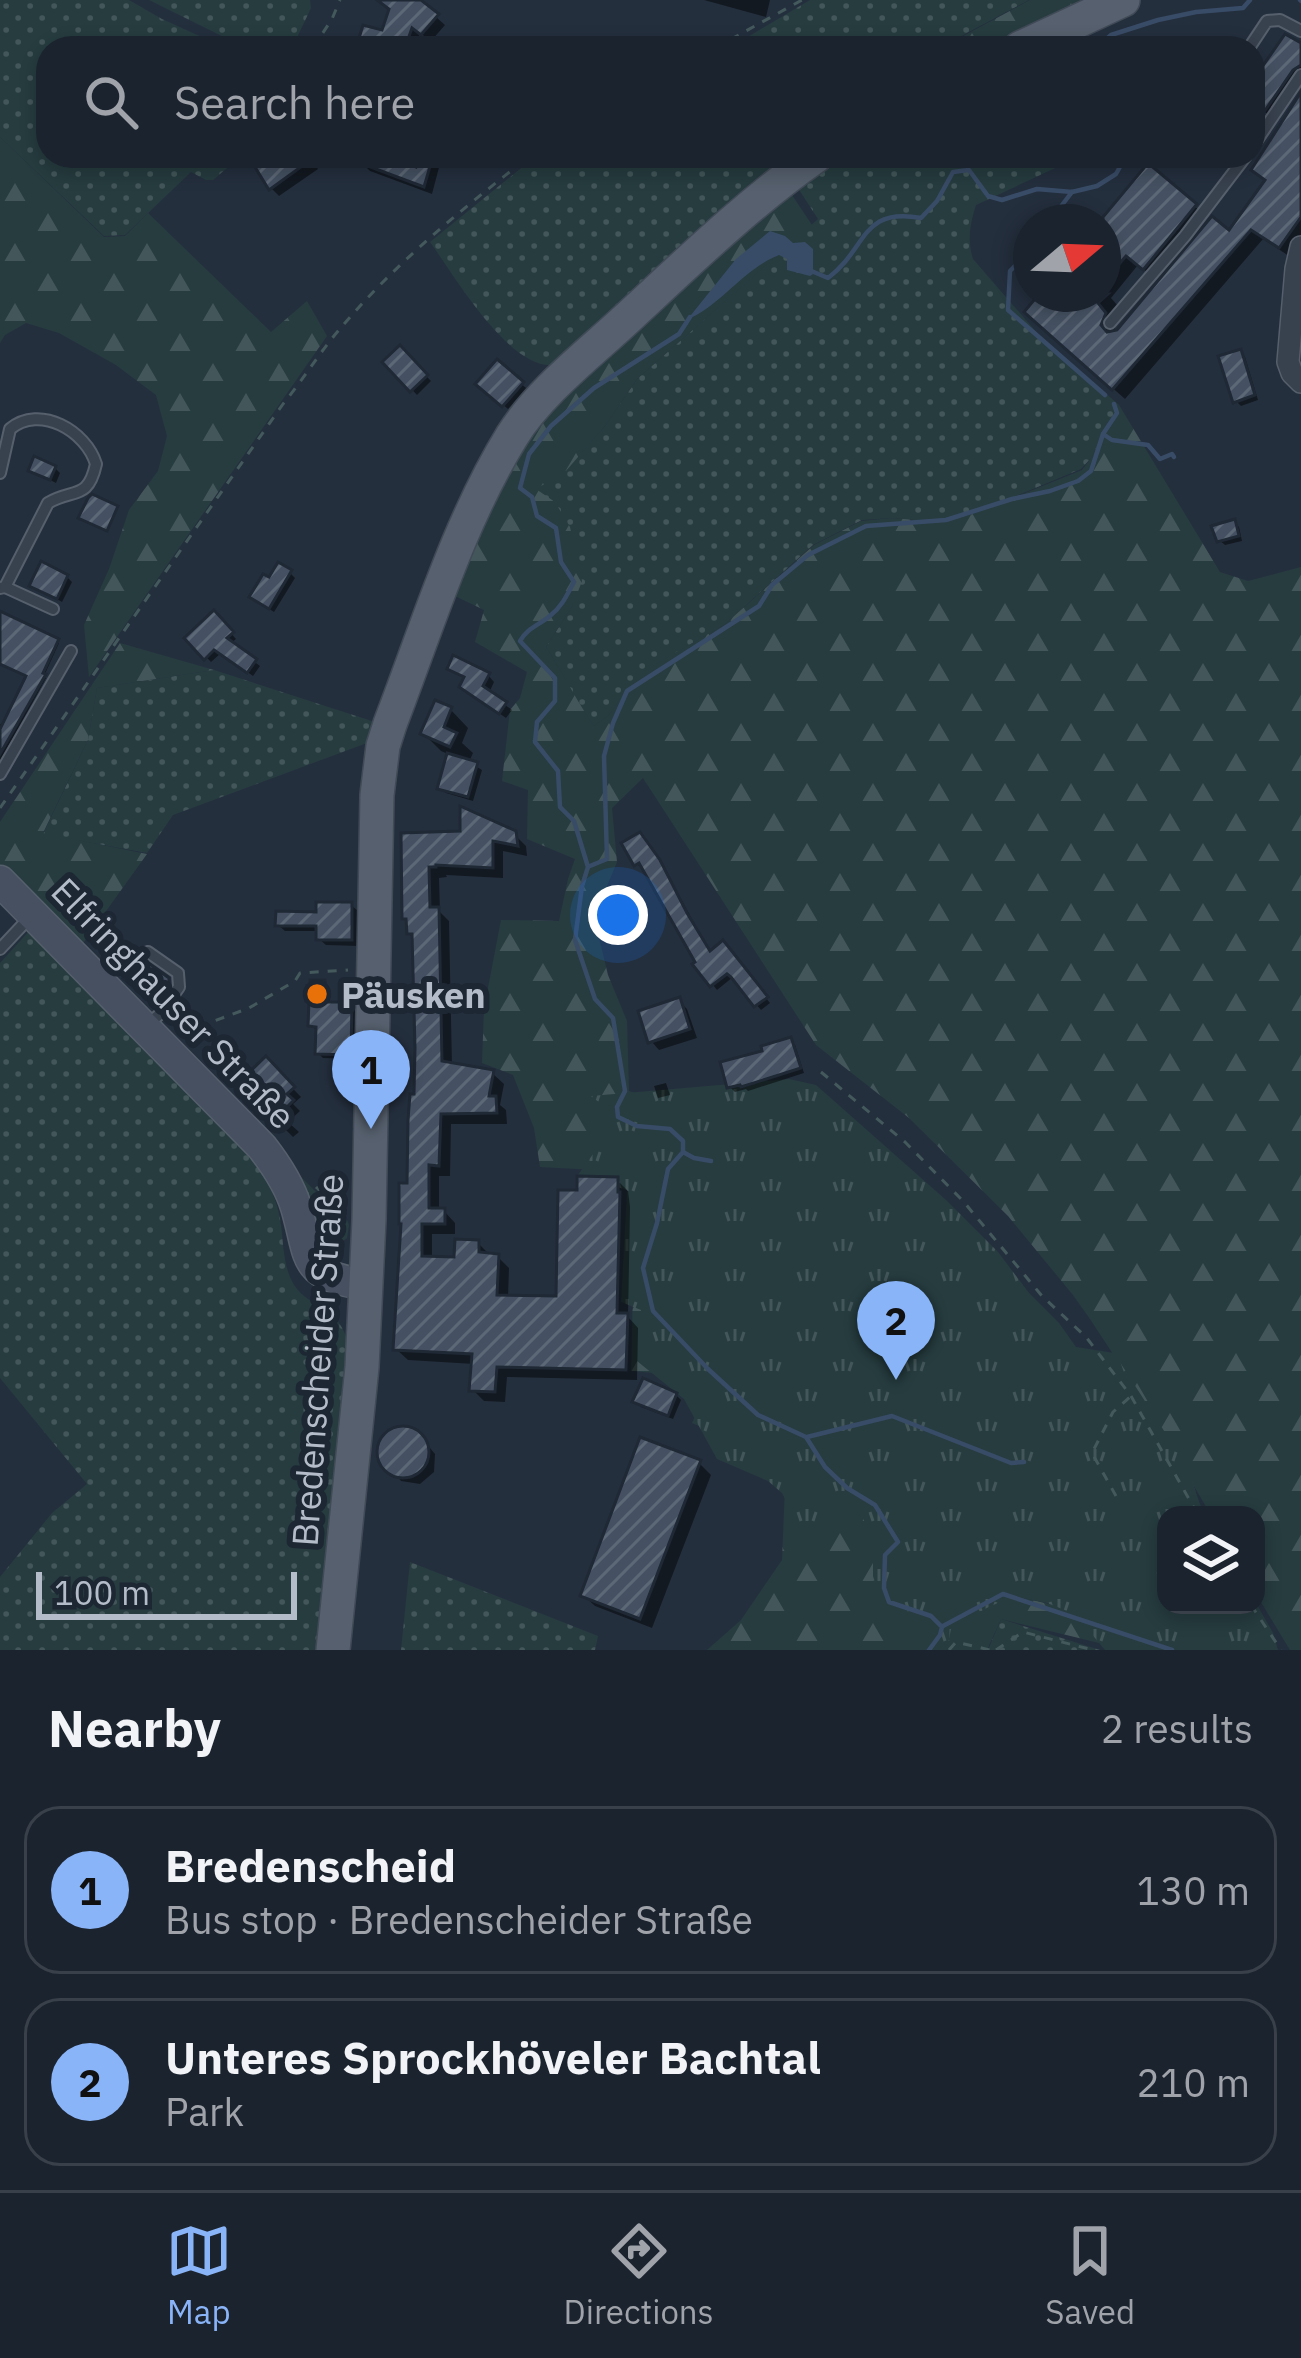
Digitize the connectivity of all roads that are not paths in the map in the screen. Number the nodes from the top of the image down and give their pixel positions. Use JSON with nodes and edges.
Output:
{"nodes":[{"id":1,"x":1123,"y":0,"type":"edge"},
{"id":2,"x":1301,"y":31,"type":"edge"},
{"id":3,"x":1046,"y":36,"type":"edge"},
{"id":4,"x":1256,"y":36,"type":"edge"},
{"id":5,"x":1301,"y":76,"type":"edge"},
{"id":6,"x":1267,"y":126,"type":"joint"},
{"id":7,"x":1265,"y":129,"type":"edge"},
{"id":8,"x":799,"y":168,"type":"edge"},
{"id":9,"x":1237,"y":168,"type":"edge"},
{"id":10,"x":1301,"y":247,"type":"edge"},
{"id":11,"x":1110,"y":323,"type":"dead end"},
{"id":12,"x":1301,"y":382,"type":"edge"},
{"id":13,"x":0,"y":473,"type":"edge"},
{"id":14,"x":2,"y":588,"type":"edge"},
{"id":15,"x":53,"y":609,"type":"dead end"},
{"id":16,"x":71,"y":651,"type":"dead end"},
{"id":17,"x":0,"y":774,"type":"edge"},
{"id":18,"x":0,"y":881,"type":"edge"},
{"id":19,"x":34,"y":914,"type":"junction"},
{"id":20,"x":0,"y":949,"type":"edge"},
{"id":21,"x":148,"y":952,"type":"dead end"},
{"id":22,"x":152,"y":1035,"type":"junction"},
{"id":23,"x":365,"y":1285,"type":"junction"},
{"id":24,"x":333,"y":1650,"type":"edge"}],
"edges":[{"from":1,"to":3,"type":"main road"},
{"from":2,"to":4,"type":"lane"},
{"from":5,"to":6,"type":"lane"},
{"from":6,"to":7,"type":"lane"},
{"from":8,"to":23,"type":"main road","name":"Bredenscheider Straße"},
{"from":9,"to":11,"type":"lane"},
{"from":10,"to":12,"type":"street"},
{"from":13,"to":14,"type":"lane"},
{"from":14,"to":15,"type":"lane"},
{"from":16,"to":17,"type":"lane"},
{"from":18,"to":19,"type":"main road","name":"Elfringhauser Straße"},
{"from":19,"to":20,"type":"lane"},
{"from":19,"to":22,"type":"main road","name":"Elfringhauser Straße"},
{"from":21,"to":22,"type":"lane"},
{"from":22,"to":23,"type":"main road","name":"Elfringhauser Straße"},
{"from":23,"to":24,"type":"main road","name":"Bredenscheider Straße"}]}
